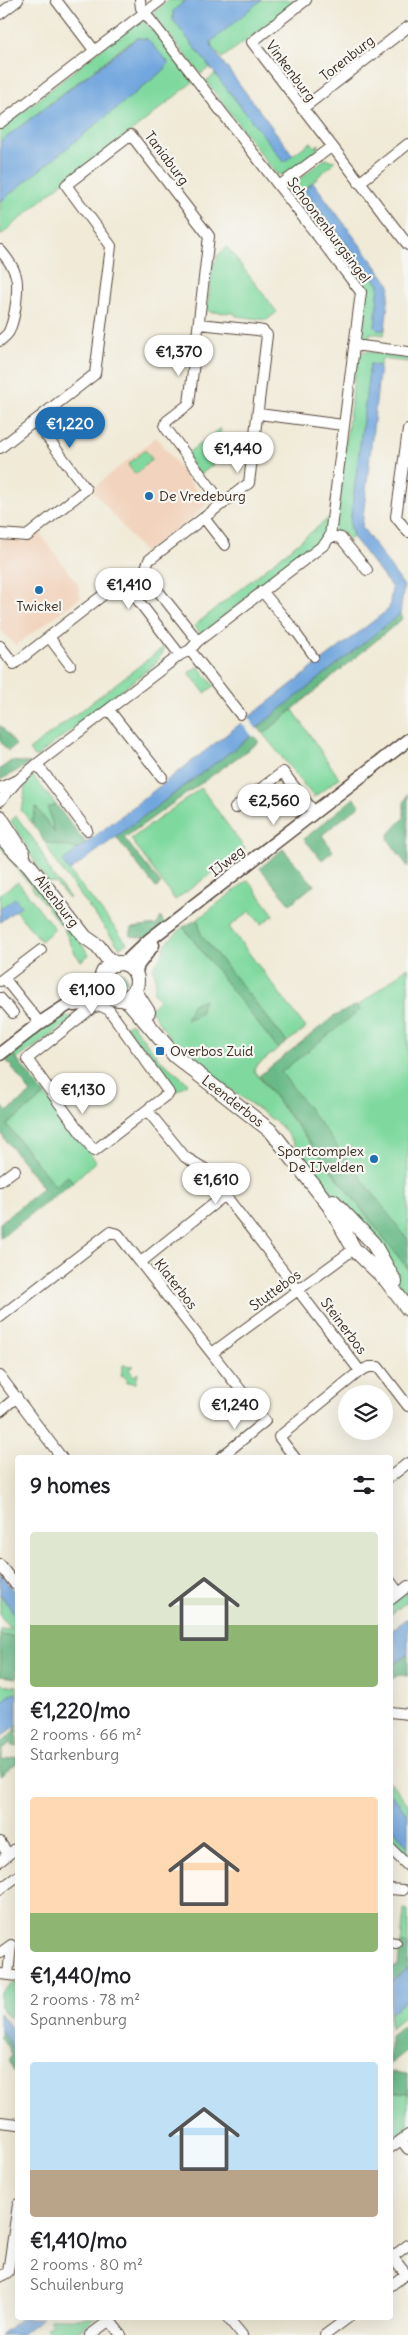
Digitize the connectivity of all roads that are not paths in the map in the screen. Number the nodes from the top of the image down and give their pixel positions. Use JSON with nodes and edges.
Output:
{"nodes":[{"id":1,"x":18,"y":0,"type":"edge"},
{"id":2,"x":56,"y":0,"type":"edge"},
{"id":3,"x":140,"y":0,"type":"edge"},
{"id":4,"x":161,"y":0,"type":"edge"},
{"id":5,"x":306,"y":0,"type":"edge"},
{"id":6,"x":145,"y":12,"type":"junction"},
{"id":7,"x":0,"y":14,"type":"edge"},
{"id":8,"x":408,"y":27,"type":"edge"},
{"id":9,"x":94,"y":50,"type":"junction"},
{"id":10,"x":302,"y":109,"type":"junction"},
{"id":11,"x":0,"y":123,"type":"edge"},
{"id":12,"x":408,"y":144,"type":"edge"},
{"id":13,"x":331,"y":147,"type":"junction"},
{"id":14,"x":359,"y":183,"type":"junction"},
{"id":15,"x":279,"y":186,"type":"junction"},
{"id":16,"x":408,"y":245,"type":"edge"},
{"id":17,"x":0,"y":250,"type":"edge"},
{"id":18,"x":199,"y":324,"type":"junction"},
{"id":19,"x":0,"y":341,"type":"edge"},
{"id":20,"x":354,"y":345,"type":"junction"},
{"id":21,"x":408,"y":352,"type":"edge"},
{"id":22,"x":258,"y":414,"type":"junction"},
{"id":23,"x":35,"y":421,"type":"junction"},
{"id":24,"x":343,"y":425,"type":"junction"},
{"id":25,"x":408,"y":430,"type":"edge"},
{"id":26,"x":0,"y":448,"type":"edge"},
{"id":27,"x":223,"y":504,"type":"junction"},
{"id":28,"x":204,"y":518,"type":"junction"},
{"id":29,"x":408,"y":532,"type":"edge"},
{"id":30,"x":0,"y":534,"type":"edge"},
{"id":31,"x":330,"y":536,"type":"junction"},
{"id":32,"x":224,"y":546,"type":"dead end"},
{"id":33,"x":367,"y":570,"type":"dead end"},
{"id":34,"x":144,"y":573,"type":"junction"},
{"id":35,"x":127,"y":586,"type":"junction"},
{"id":36,"x":262,"y":591,"type":"junction"},
{"id":37,"x":294,"y":631,"type":"joint"},
{"id":38,"x":49,"y":638,"type":"junction"},
{"id":39,"x":198,"y":641,"type":"junction"},
{"id":40,"x":0,"y":646,"type":"edge"},
{"id":41,"x":190,"y":650,"type":"junction"},
{"id":42,"x":180,"y":655,"type":"junction"},
{"id":43,"x":314,"y":657,"type":"dead end"},
{"id":44,"x":70,"y":665,"type":"dead end"},
{"id":45,"x":109,"y":710,"type":"junction"},
{"id":46,"x":240,"y":714,"type":"dead end"},
{"id":47,"x":408,"y":740,"type":"edge"},
{"id":48,"x":37,"y":764,"type":"junction"},
{"id":49,"x":162,"y":778,"type":"dead end"},
{"id":50,"x":18,"y":780,"type":"junction"},
{"id":51,"x":0,"y":788,"type":"edge"},
{"id":52,"x":0,"y":801,"type":"edge"},
{"id":53,"x":235,"y":808,"type":"dead end"},
{"id":54,"x":314,"y":812,"type":"junction"},
{"id":55,"x":0,"y":817,"type":"edge"},
{"id":56,"x":87,"y":830,"type":"dead end"},
{"id":57,"x":0,"y":836,"type":"edge"},
{"id":58,"x":29,"y":865,"type":"junction"},
{"id":59,"x":158,"y":934,"type":"junction"},
{"id":60,"x":41,"y":950,"type":"dead end"},
{"id":61,"x":135,"y":974,"type":"junction"},
{"id":62,"x":110,"y":975,"type":"junction"},
{"id":63,"x":2,"y":980,"type":"edge"},
{"id":64,"x":134,"y":990,"type":"junction"},
{"id":65,"x":0,"y":998,"type":"edge"},
{"id":66,"x":121,"y":998,"type":"junction"},
{"id":67,"x":12,"y":1013,"type":"dead end"},
{"id":68,"x":40,"y":1023,"type":"junction"},
{"id":69,"x":0,"y":1054,"type":"edge"},
{"id":70,"x":147,"y":1110,"type":"junction"},
{"id":71,"x":15,"y":1170,"type":"dead end"},
{"id":72,"x":0,"y":1181,"type":"edge"},
{"id":73,"x":225,"y":1195,"type":"junction"},
{"id":74,"x":362,"y":1230,"type":"junction"},
{"id":75,"x":350,"y":1243,"type":"junction"},
{"id":76,"x":378,"y":1250,"type":"junction"},
{"id":77,"x":141,"y":1262,"type":"junction"},
{"id":78,"x":367,"y":1262,"type":"junction"},
{"id":79,"x":299,"y":1290,"type":"junction"},
{"id":80,"x":408,"y":1300,"type":"edge"},
{"id":81,"x":408,"y":1309,"type":"edge"},
{"id":82,"x":0,"y":1318,"type":"edge"},
{"id":83,"x":212,"y":1353,"type":"junction"},
{"id":84,"x":360,"y":1371,"type":"junction"},
{"id":85,"x":0,"y":1376,"type":"edge"},
{"id":86,"x":17,"y":1397,"type":"junction"},
{"id":87,"x":408,"y":1406,"type":"edge"},
{"id":88,"x":0,"y":1411,"type":"edge"},
{"id":89,"x":60,"y":1455,"type":"edge"},
{"id":90,"x":224,"y":1455,"type":"edge"},
{"id":91,"x":293,"y":1455,"type":"edge"},
{"id":92,"x":408,"y":1463,"type":"edge"},
{"id":93,"x":393,"y":1476,"type":"edge"},
{"id":94,"x":0,"y":1565,"type":"edge"},
{"id":95,"x":15,"y":1581,"type":"edge"},
{"id":96,"x":393,"y":1585,"type":"edge"},
{"id":97,"x":408,"y":1586,"type":"edge"},
{"id":98,"x":399,"y":1592,"type":"junction"},
{"id":99,"x":393,"y":1597,"type":"edge"},
{"id":100,"x":393,"y":1712,"type":"edge"},
{"id":101,"x":408,"y":1714,"type":"edge"},
{"id":102,"x":0,"y":1842,"type":"edge"},
{"id":103,"x":15,"y":1849,"type":"edge"},
{"id":104,"x":393,"y":1851,"type":"edge"},
{"id":105,"x":4,"y":1858,"type":"edge"},
{"id":106,"x":408,"y":1866,"type":"edge"},
{"id":107,"x":15,"y":1878,"type":"edge"},
{"id":108,"x":393,"y":1888,"type":"edge"},
{"id":109,"x":0,"y":1889,"type":"edge"},
{"id":110,"x":403,"y":1890,"type":"dead end"},
{"id":111,"x":0,"y":1952,"type":"edge"},
{"id":112,"x":9,"y":1975,"type":"edge"},
{"id":113,"x":0,"y":2122,"type":"edge"},
{"id":114,"x":15,"y":2124,"type":"edge"},
{"id":115,"x":404,"y":2137,"type":"edge"},
{"id":116,"x":393,"y":2146,"type":"edge"},
{"id":117,"x":408,"y":2149,"type":"edge"},
{"id":118,"x":15,"y":2236,"type":"edge"},
{"id":119,"x":408,"y":2245,"type":"edge"},
{"id":120,"x":393,"y":2255,"type":"edge"},
{"id":121,"x":393,"y":2258,"type":"edge"},
{"id":122,"x":407,"y":2273,"type":"edge"},
{"id":123,"x":0,"y":2277,"type":"edge"},
{"id":124,"x":393,"y":2284,"type":"edge"},
{"id":125,"x":108,"y":2320,"type":"edge"},
{"id":126,"x":110,"y":2320,"type":"edge"},
{"id":127,"x":230,"y":2320,"type":"edge"},
{"id":128,"x":345,"y":2320,"type":"edge"},
{"id":129,"x":90,"y":2335,"type":"edge"},
{"id":130,"x":121,"y":2335,"type":"edge"},
{"id":131,"x":241,"y":2335,"type":"edge"},
{"id":132,"x":325,"y":2335,"type":"edge"}],
"edges":[{"from":1,"to":7,"type":"street"},
{"from":2,"to":9,"type":"street"},
{"from":3,"to":6,"type":"street","name":"Schoonenburgsingel"},
{"from":4,"to":6,"type":"street"},
{"from":5,"to":10,"type":"street","name":"Vinkenburg"},
{"from":6,"to":9,"type":"street"},
{"from":6,"to":15,"type":"street","name":"Schoonenburgsingel"},
{"from":8,"to":10,"type":"street","name":"Torenburg"},
{"from":9,"to":11,"type":"street"},
{"from":10,"to":13,"type":"street","name":"Vinkenburg"},
{"from":12,"to":14,"type":"street"},
{"from":13,"to":14,"type":"street","name":"Vinkenburg"},
{"from":13,"to":15,"type":"street"},
{"from":14,"to":16,"type":"street","name":"Vinkenburg"},
{"from":15,"to":20,"type":"street","name":"Schoonenburgsingel"},
{"from":17,"to":19,"type":"street"},
{"from":18,"to":22,"type":"street"},
{"from":18,"to":23,"type":"street","name":"Taniaburg"},
{"from":18,"to":27,"type":"street"},
{"from":20,"to":21,"type":"street"},
{"from":20,"to":24,"type":"street","name":"Schoonenburgsingel"},
{"from":22,"to":24,"type":"street"},
{"from":22,"to":27,"type":"street"},
{"from":23,"to":26,"type":"street"},
{"from":23,"to":30,"type":"street"},
{"from":24,"to":31,"type":"street","name":"Schoonenburgsingel"},
{"from":25,"to":29,"type":"street"},
{"from":27,"to":28,"type":"street"},
{"from":28,"to":32,"type":"street"},
{"from":28,"to":34,"type":"street"},
{"from":31,"to":33,"type":"street"},
{"from":31,"to":36,"type":"street"},
{"from":34,"to":35,"type":"street"},
{"from":34,"to":39,"type":"street"},
{"from":35,"to":38,"type":"street"},
{"from":35,"to":42,"type":"street"},
{"from":36,"to":37,"type":"street"},
{"from":36,"to":39,"type":"street"},
{"from":37,"to":43,"type":"street"},
{"from":38,"to":40,"type":"street"},
{"from":38,"to":44,"type":"street"},
{"from":39,"to":41,"type":"street"},
{"from":41,"to":42,"type":"street"},
{"from":41,"to":46,"type":"street"},
{"from":42,"to":45,"type":"street"},
{"from":45,"to":48,"type":"street"},
{"from":45,"to":49,"type":"street"},
{"from":47,"to":54,"type":"street","name":"IJweg"},
{"from":48,"to":50,"type":"street"},
{"from":48,"to":56,"type":"street"},
{"from":50,"to":51,"type":"street"},
{"from":50,"to":52,"type":"street"},
{"from":53,"to":54,"type":"street"},
{"from":54,"to":59,"type":"street","name":"IJweg"},
{"from":55,"to":58,"type":"main road","name":"Altenburg"},
{"from":57,"to":58,"type":"main road","name":"Altenburg"},
{"from":58,"to":62,"type":"main road","name":"Altenburg"},
{"from":59,"to":61,"type":"street","name":"IJweg"},
{"from":59,"to":62,"type":"street","name":"IJweg"},
{"from":60,"to":63,"type":"street"},
{"from":61,"to":62,"type":"main road","name":"Altenburg"},
{"from":61,"to":64,"type":"main road"},
{"from":62,"to":66,"type":"main road"},
{"from":62,"to":68,"type":"street","name":"IJweg"},
{"from":63,"to":68,"type":"street"},
{"from":64,"to":66,"type":"main road"},
{"from":64,"to":74,"type":"main road","name":"Leenderbos"},
{"from":65,"to":67,"type":"street"},
{"from":66,"to":75,"type":"main road","name":"Leenderbos"},
{"from":68,"to":69,"type":"street","name":"IJweg"},
{"from":70,"to":70,"type":"street"},
{"from":70,"to":73,"type":"street","name":"Steinerbos"},
{"from":71,"to":72,"type":"street"},
{"from":73,"to":77,"type":"street"},
{"from":73,"to":79,"type":"street","name":"Steinerbos"},
{"from":74,"to":75,"type":"main road"},
{"from":74,"to":76,"type":"main road","name":"Leenderbos"},
{"from":75,"to":78,"type":"main road","name":"Leenderbos"},
{"from":75,"to":79,"type":"street","name":"Stuttebos"},
{"from":76,"to":78,"type":"main road"},
{"from":76,"to":80,"type":"main road","name":"Leenderbos"},
{"from":77,"to":82,"type":"street","name":"Klaterbos"},
{"from":77,"to":83,"type":"street","name":"Klaterbos"},
{"from":78,"to":81,"type":"main road","name":"Leenderbos"},
{"from":79,"to":83,"type":"street","name":"Stuttebos"},
{"from":79,"to":84,"type":"street","name":"Steinerbos"},
{"from":83,"to":90,"type":"street","name":"Klaterbos"},
{"from":84,"to":87,"type":"street","name":"Steinerbos"},
{"from":84,"to":91,"type":"street"},
{"from":85,"to":86,"type":"street"},
{"from":86,"to":88,"type":"street"},
{"from":86,"to":89,"type":"street"},
{"from":92,"to":93,"type":"street"},
{"from":94,"to":95,"type":"street"},
{"from":96,"to":98,"type":"street"},
{"from":97,"to":98,"type":"street"},
{"from":98,"to":99,"type":"street"},
{"from":100,"to":101,"type":"street"},
{"from":102,"to":105,"type":"street"},
{"from":103,"to":105,"type":"street"},
{"from":104,"to":106,"type":"street"},
{"from":107,"to":109,"type":"street"},
{"from":108,"to":110,"type":"street"},
{"from":111,"to":112,"type":"street"},
{"from":113,"to":114,"type":"street"},
{"from":115,"to":116,"type":"street"},
{"from":115,"to":117,"type":"street"},
{"from":118,"to":123,"type":"street"},
{"from":119,"to":120,"type":"street"},
{"from":121,"to":122,"type":"street"},
{"from":122,"to":124,"type":"street"},
{"from":125,"to":129,"type":"street"},
{"from":126,"to":130,"type":"street"},
{"from":127,"to":131,"type":"street"},
{"from":128,"to":132,"type":"street"}]}
